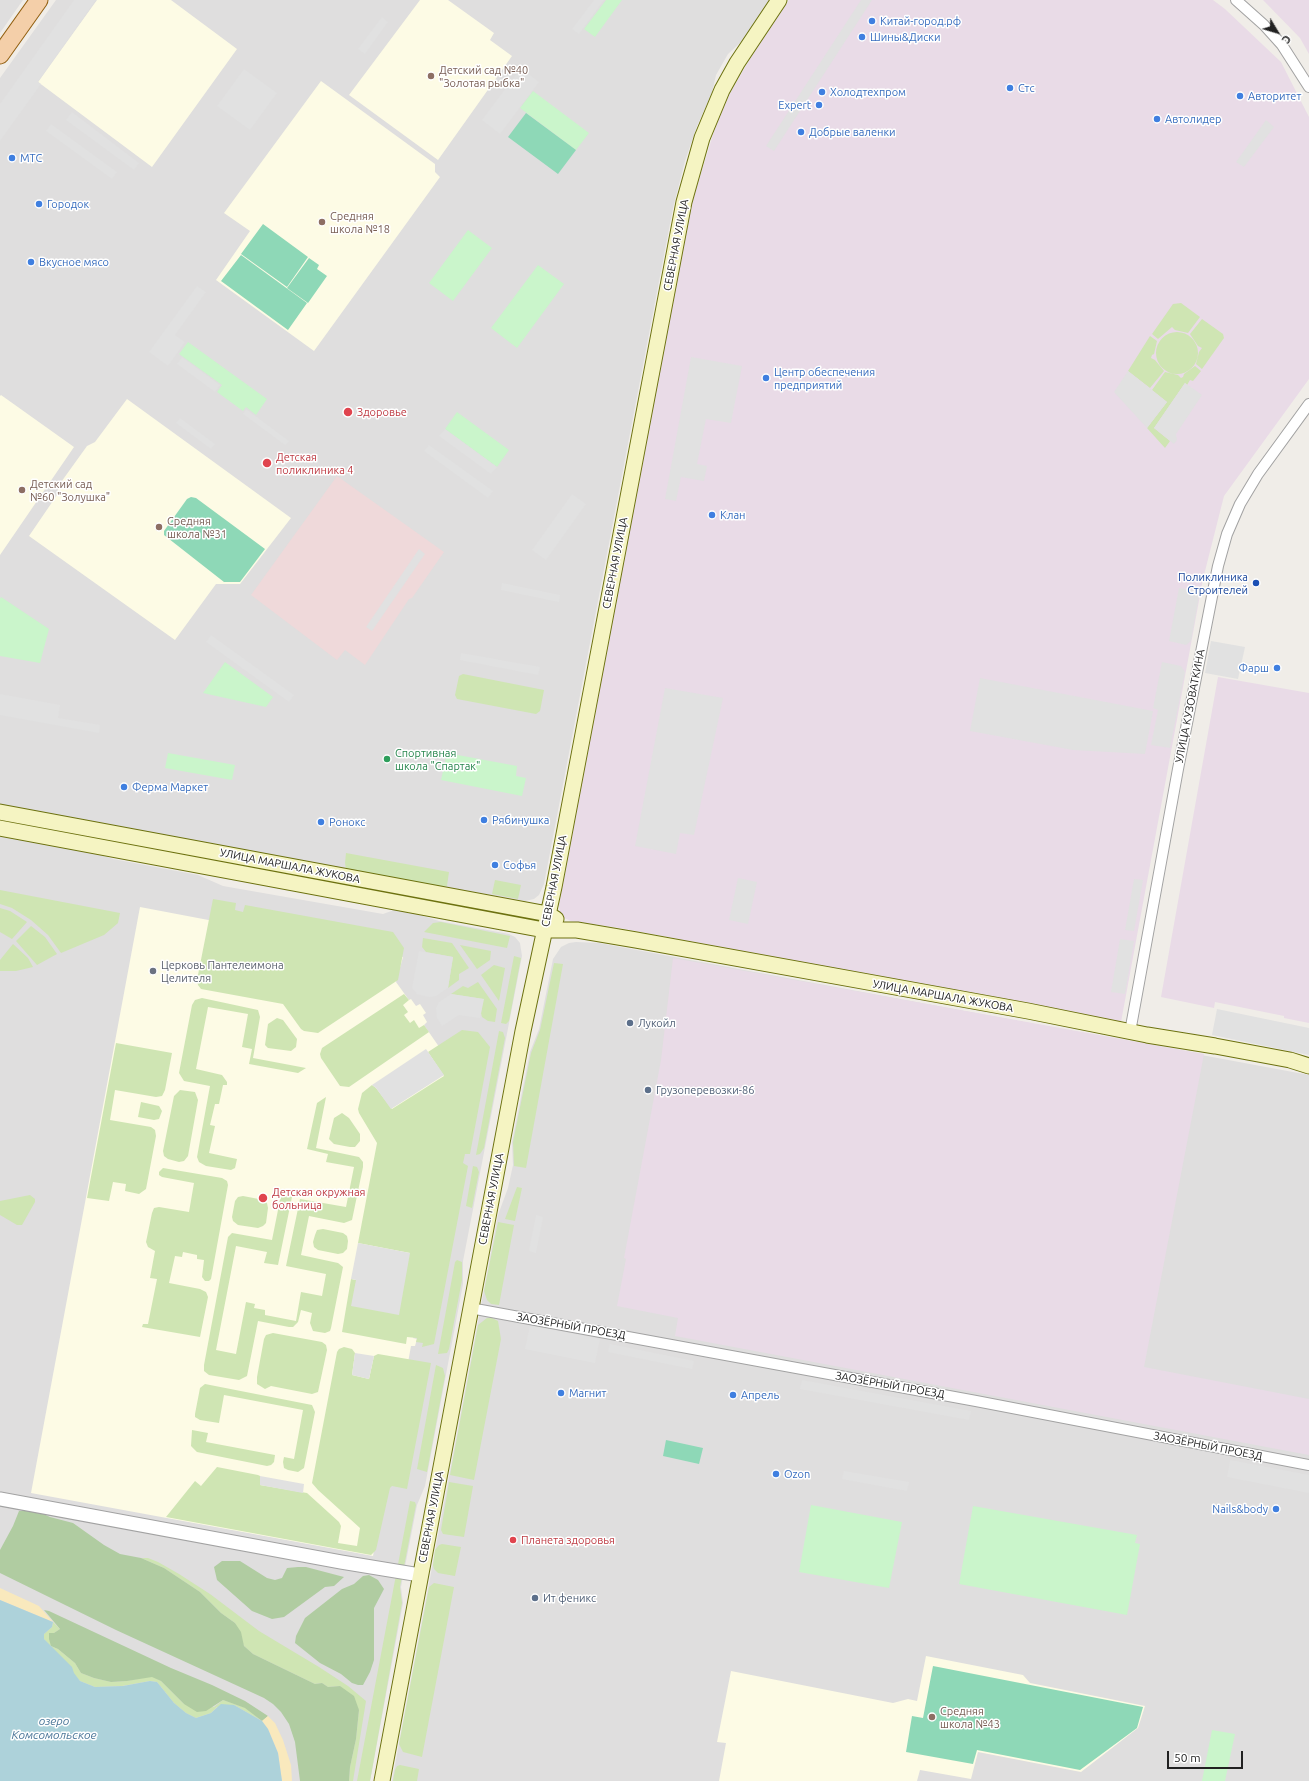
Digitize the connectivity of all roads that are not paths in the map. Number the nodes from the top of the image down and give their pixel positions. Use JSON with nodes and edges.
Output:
{"nodes":[{"id":1,"x":40,"y":0,"type":"edge"},
{"id":2,"x":779,"y":0,"type":"edge"},
{"id":3,"x":1236,"y":0,"type":"edge"},
{"id":4,"x":0,"y":56,"type":"edge"},
{"id":5,"x":1309,"y":87,"type":"edge"},
{"id":6,"x":1309,"y":404,"type":"edge"},
{"id":7,"x":0,"y":812,"type":"edge"},
{"id":8,"x":0,"y":828,"type":"edge"},
{"id":9,"x":458,"y":898,"type":"junction"},
{"id":10,"x":456,"y":914,"type":"junction"},
{"id":11,"x":548,"y":914,"type":"junction"},
{"id":12,"x":544,"y":930,"type":"junction"},
{"id":13,"x":577,"y":930,"type":"junction"},
{"id":14,"x":1130,"y":1032,"type":"junction"},
{"id":15,"x":1309,"y":1066,"type":"edge"},
{"id":16,"x":470,"y":1308,"type":"junction"},
{"id":17,"x":1309,"y":1465,"type":"edge"},
{"id":18,"x":0,"y":1499,"type":"edge"},
{"id":19,"x":420,"y":1575,"type":"junction"},
{"id":20,"x":382,"y":1781,"type":"edge"}],
"edges":[{"from":1,"to":4,"type":"main road"},
{"from":2,"to":11,"type":"main road","name":"СЕВЕРНАЯ УЛИЦА"},
{"from":3,"to":5,"type":"street"},
{"from":6,"to":14,"type":"street","name":"УЛИЦА КУЗОВАТКИНА"},
{"from":7,"to":9,"type":"main road","name":"УЛИЦА МАРШАЛА ЖУКОВА"},
{"from":8,"to":10,"type":"main road","name":"УЛИЦА МАРШАЛА ЖУКОВА"},
{"from":9,"to":10,"type":"main road"},
{"from":9,"to":11,"type":"main road","name":"УЛИЦА МАРШАЛА ЖУКОВА"},
{"from":10,"to":12,"type":"main road","name":"УЛИЦА МАРШАЛА ЖУКОВА"},
{"from":11,"to":12,"type":"main road","name":"СЕВЕРНАЯ УЛИЦА"},
{"from":11,"to":13,"type":"main road","name":"УЛИЦА МАРШАЛА ЖУКОВА"},
{"from":12,"to":13,"type":"main road","name":"УЛИЦА МАРШАЛА ЖУКОВА"},
{"from":12,"to":16,"type":"main road","name":"СЕВЕРНАЯ УЛИЦА"},
{"from":13,"to":14,"type":"main road","name":"УЛИЦА МАРШАЛА ЖУКОВА"},
{"from":14,"to":15,"type":"main road","name":"УЛИЦА МАРШАЛА ЖУКОВА"},
{"from":16,"to":17,"type":"street","name":"ЗАОЗЁРНЫЙ ПРОЕЗД"},
{"from":16,"to":19,"type":"main road","name":"СЕВЕРНАЯ УЛИЦА"},
{"from":18,"to":19,"type":"street"},
{"from":19,"to":20,"type":"main road","name":"СЕВЕРНАЯ УЛИЦА"}]}
